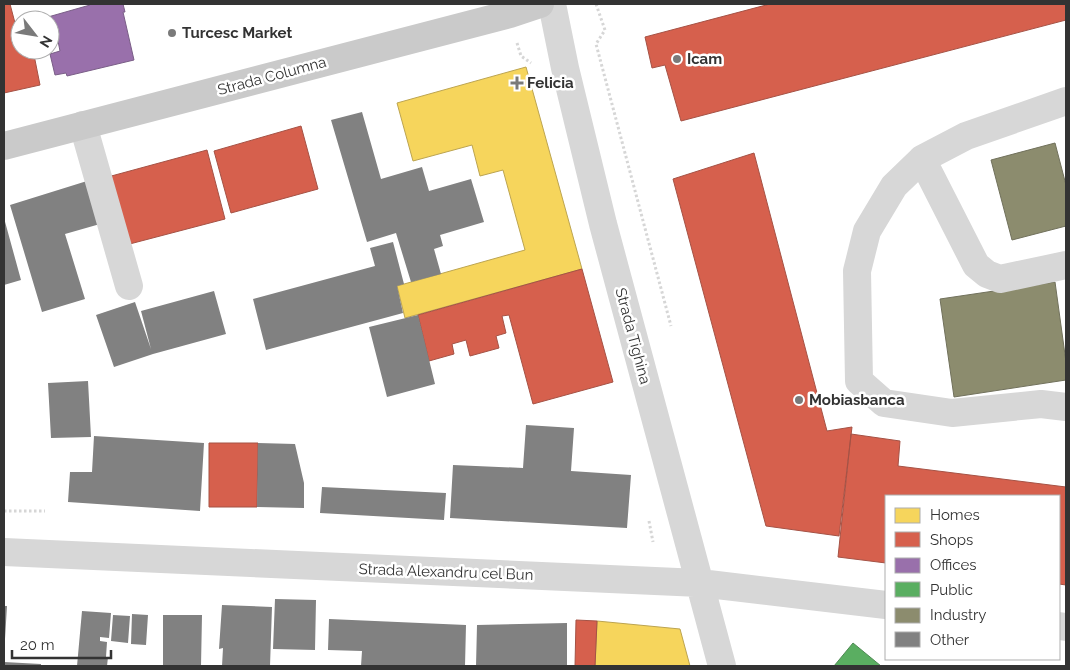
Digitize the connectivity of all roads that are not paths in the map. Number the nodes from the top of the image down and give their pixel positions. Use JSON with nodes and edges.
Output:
{"nodes":[{"id":1,"x":540,"y":4,"type":"edge"},
{"id":2,"x":552,"y":4,"type":"edge"},
{"id":3,"x":1066,"y":100,"type":"edge"},
{"id":4,"x":83,"y":125,"type":"junction"},
{"id":5,"x":4,"y":146,"type":"edge"},
{"id":6,"x":922,"y":159,"type":"junction"},
{"id":7,"x":1066,"y":266,"type":"edge"},
{"id":8,"x":129,"y":286,"type":"dead end"},
{"id":9,"x":1066,"y":407,"type":"edge"},
{"id":10,"x":4,"y":552,"type":"edge"},
{"id":11,"x":700,"y":583,"type":"junction"},
{"id":12,"x":885,"y":605,"type":"edge"},
{"id":13,"x":722,"y":666,"type":"edge"}],
"edges":[{"from":1,"to":4,"type":"main road","name":"Strada Columna"},
{"from":2,"to":11,"type":"street","name":"Strada Tighina"},
{"from":3,"to":6,"type":"street"},
{"from":4,"to":5,"type":"main road","name":"Strada Columna"},
{"from":4,"to":8,"type":"street"},
{"from":6,"to":7,"type":"street"},
{"from":6,"to":9,"type":"street"},
{"from":10,"to":11,"type":"street","name":"Strada Alexandru cel Bun"},
{"from":11,"to":12,"type":"street","name":"Strada Alexandru cel Bun"},
{"from":11,"to":13,"type":"street","name":"Strada Tighina"}]}
